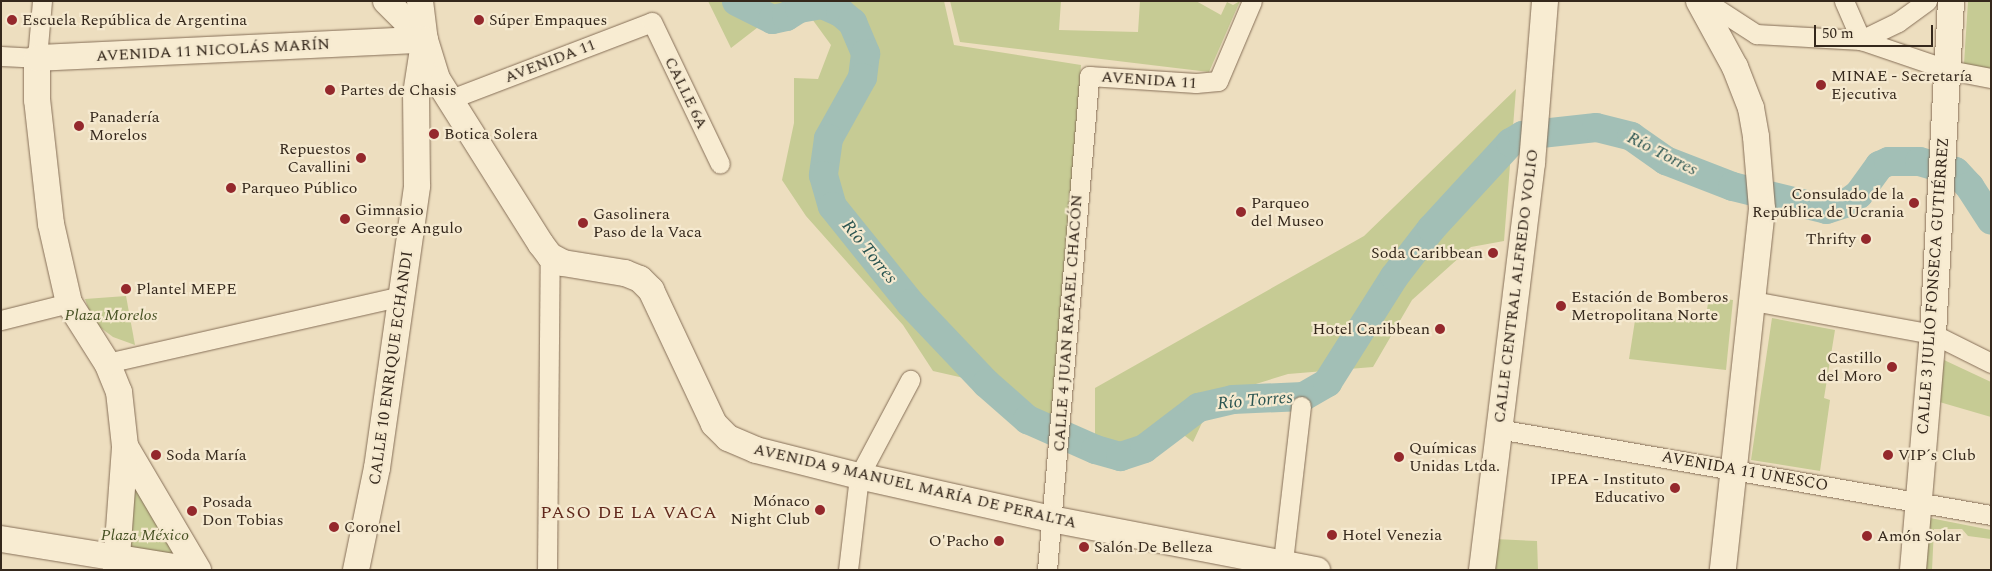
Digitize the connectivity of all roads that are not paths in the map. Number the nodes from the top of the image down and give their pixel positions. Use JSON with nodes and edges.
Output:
{"nodes":[{"id":1,"x":42,"y":1,"type":"edge"},
{"id":2,"x":386,"y":1,"type":"edge"},
{"id":3,"x":420,"y":1,"type":"edge"},
{"id":4,"x":1252,"y":1,"type":"edge"},
{"id":5,"x":1545,"y":1,"type":"edge"},
{"id":6,"x":1699,"y":1,"type":"edge"},
{"id":7,"x":1705,"y":1,"type":"edge"},
{"id":8,"x":1844,"y":1,"type":"edge"},
{"id":9,"x":1927,"y":1,"type":"edge"},
{"id":10,"x":1952,"y":1,"type":"edge"},
{"id":11,"x":652,"y":22,"type":"joint"},
{"id":12,"x":425,"y":40,"type":"junction"},
{"id":13,"x":1860,"y":40,"type":"junction"},
{"id":14,"x":1,"y":56,"type":"edge"},
{"id":15,"x":38,"y":58,"type":"junction"},
{"id":16,"x":1949,"y":70,"type":"junction"},
{"id":17,"x":1089,"y":76,"type":"joint"},
{"id":18,"x":1991,"y":78,"type":"edge"},
{"id":19,"x":448,"y":100,"type":"junction"},
{"id":20,"x":720,"y":164,"type":"dead end"},
{"id":21,"x":550,"y":256,"type":"junction"},
{"id":22,"x":402,"y":296,"type":"junction"},
{"id":23,"x":1753,"y":301,"type":"junction"},
{"id":24,"x":69,"y":303,"type":"junction"},
{"id":25,"x":1,"y":320,"type":"edge"},
{"id":26,"x":1933,"y":334,"type":"junction"},
{"id":27,"x":1991,"y":362,"type":"edge"},
{"id":28,"x":107,"y":363,"type":"junction"},
{"id":29,"x":910,"y":380,"type":"dead end"},
{"id":30,"x":1301,"y":406,"type":"dead end"},
{"id":31,"x":1498,"y":429,"type":"junction"},
{"id":32,"x":125,"y":446,"type":"junction"},
{"id":33,"x":1731,"y":468,"type":"junction"},
{"id":34,"x":859,"y":476,"type":"junction"},
{"id":35,"x":1917,"y":500,"type":"junction"},
{"id":36,"x":1991,"y":515,"type":"edge"},
{"id":37,"x":1051,"y":519,"type":"junction"},
{"id":38,"x":1,"y":539,"type":"edge"},
{"id":39,"x":116,"y":564,"type":"edge"},
{"id":40,"x":1283,"y":566,"type":"edge"},
{"id":41,"x":192,"y":570,"type":"edge"},
{"id":42,"x":198,"y":570,"type":"edge"},
{"id":43,"x":356,"y":570,"type":"edge"},
{"id":44,"x":547,"y":570,"type":"edge"},
{"id":45,"x":848,"y":570,"type":"edge"},
{"id":46,"x":1047,"y":570,"type":"edge"},
{"id":47,"x":1317,"y":570,"type":"edge"},
{"id":48,"x":1482,"y":570,"type":"edge"},
{"id":49,"x":1723,"y":570,"type":"edge"},
{"id":50,"x":1912,"y":570,"type":"edge"}],
"edges":[{"from":1,"to":15,"type":"street"},
{"from":2,"to":12,"type":"street"},
{"from":3,"to":12,"type":"street"},
{"from":4,"to":17,"type":"street","name":"AVENIDA 11"},
{"from":5,"to":31,"type":"street","name":"CALLE CENTRAL ALFREDO VOLIO"},
{"from":6,"to":23,"type":"street"},
{"from":7,"to":13,"type":"street"},
{"from":8,"to":13,"type":"street"},
{"from":9,"to":13,"type":"street"},
{"from":10,"to":16,"type":"street","name":"CALLE 3 JULIO FONSECA GUTIÉRREZ"},
{"from":11,"to":19,"type":"street","name":"AVENIDA 11"},
{"from":11,"to":20,"type":"street","name":"CALLE 6A"},
{"from":12,"to":15,"type":"street","name":"AVENIDA 11 NICOLÁS MARÍN"},
{"from":12,"to":19,"type":"street"},
{"from":12,"to":22,"type":"street","name":"CALLE 10 ENRIQUE ECHANDI"},
{"from":13,"to":16,"type":"street"},
{"from":14,"to":15,"type":"street","name":"AVENIDA 11 NICOLÁS MARÍN"},
{"from":15,"to":24,"type":"street"},
{"from":16,"to":18,"type":"street"},
{"from":16,"to":26,"type":"street","name":"CALLE 3 JULIO FONSECA GUTIÉRREZ"},
{"from":17,"to":37,"type":"street","name":"CALLE 4 JUAN RAFAEL CHACÓN"},
{"from":19,"to":21,"type":"street"},
{"from":21,"to":34,"type":"street","name":"AVENIDA 9 MANUEL MARÍA DE PERALTA"},
{"from":21,"to":44,"type":"street"},
{"from":22,"to":28,"type":"street"},
{"from":22,"to":43,"type":"street","name":"CALLE 10 ENRIQUE ECHANDI"},
{"from":23,"to":26,"type":"street"},
{"from":23,"to":33,"type":"street"},
{"from":24,"to":25,"type":"street"},
{"from":24,"to":28,"type":"street"},
{"from":26,"to":27,"type":"street"},
{"from":26,"to":35,"type":"street","name":"CALLE 3 JULIO FONSECA GUTIÉRREZ"},
{"from":28,"to":32,"type":"street"},
{"from":29,"to":34,"type":"street"},
{"from":30,"to":40,"type":"street"},
{"from":31,"to":33,"type":"street","name":"AVENIDA 11 UNESCO"},
{"from":31,"to":48,"type":"street","name":"CALLE CENTRAL ALFREDO VOLIO"},
{"from":32,"to":39,"type":"street"},
{"from":32,"to":42,"type":"street"},
{"from":33,"to":35,"type":"street","name":"AVENIDA 11 UNESCO"},
{"from":33,"to":49,"type":"street"},
{"from":34,"to":37,"type":"street","name":"AVENIDA 9 MANUEL MARÍA DE PERALTA"},
{"from":34,"to":45,"type":"street"},
{"from":35,"to":36,"type":"street","name":"AVENIDA 11 UNESCO"},
{"from":35,"to":50,"type":"street","name":"CALLE 3 JULIO FONSECA GUTIÉRREZ"},
{"from":37,"to":40,"type":"street","name":"AVENIDA 9 MANUEL MARÍA DE PERALTA"},
{"from":37,"to":46,"type":"street","name":"CALLE 4 JUAN RAFAEL CHACÓN"},
{"from":38,"to":39,"type":"street"},
{"from":39,"to":41,"type":"street"},
{"from":40,"to":47,"type":"street","name":"AVENIDA 9 MANUEL MARÍA DE PERALTA"}]}
